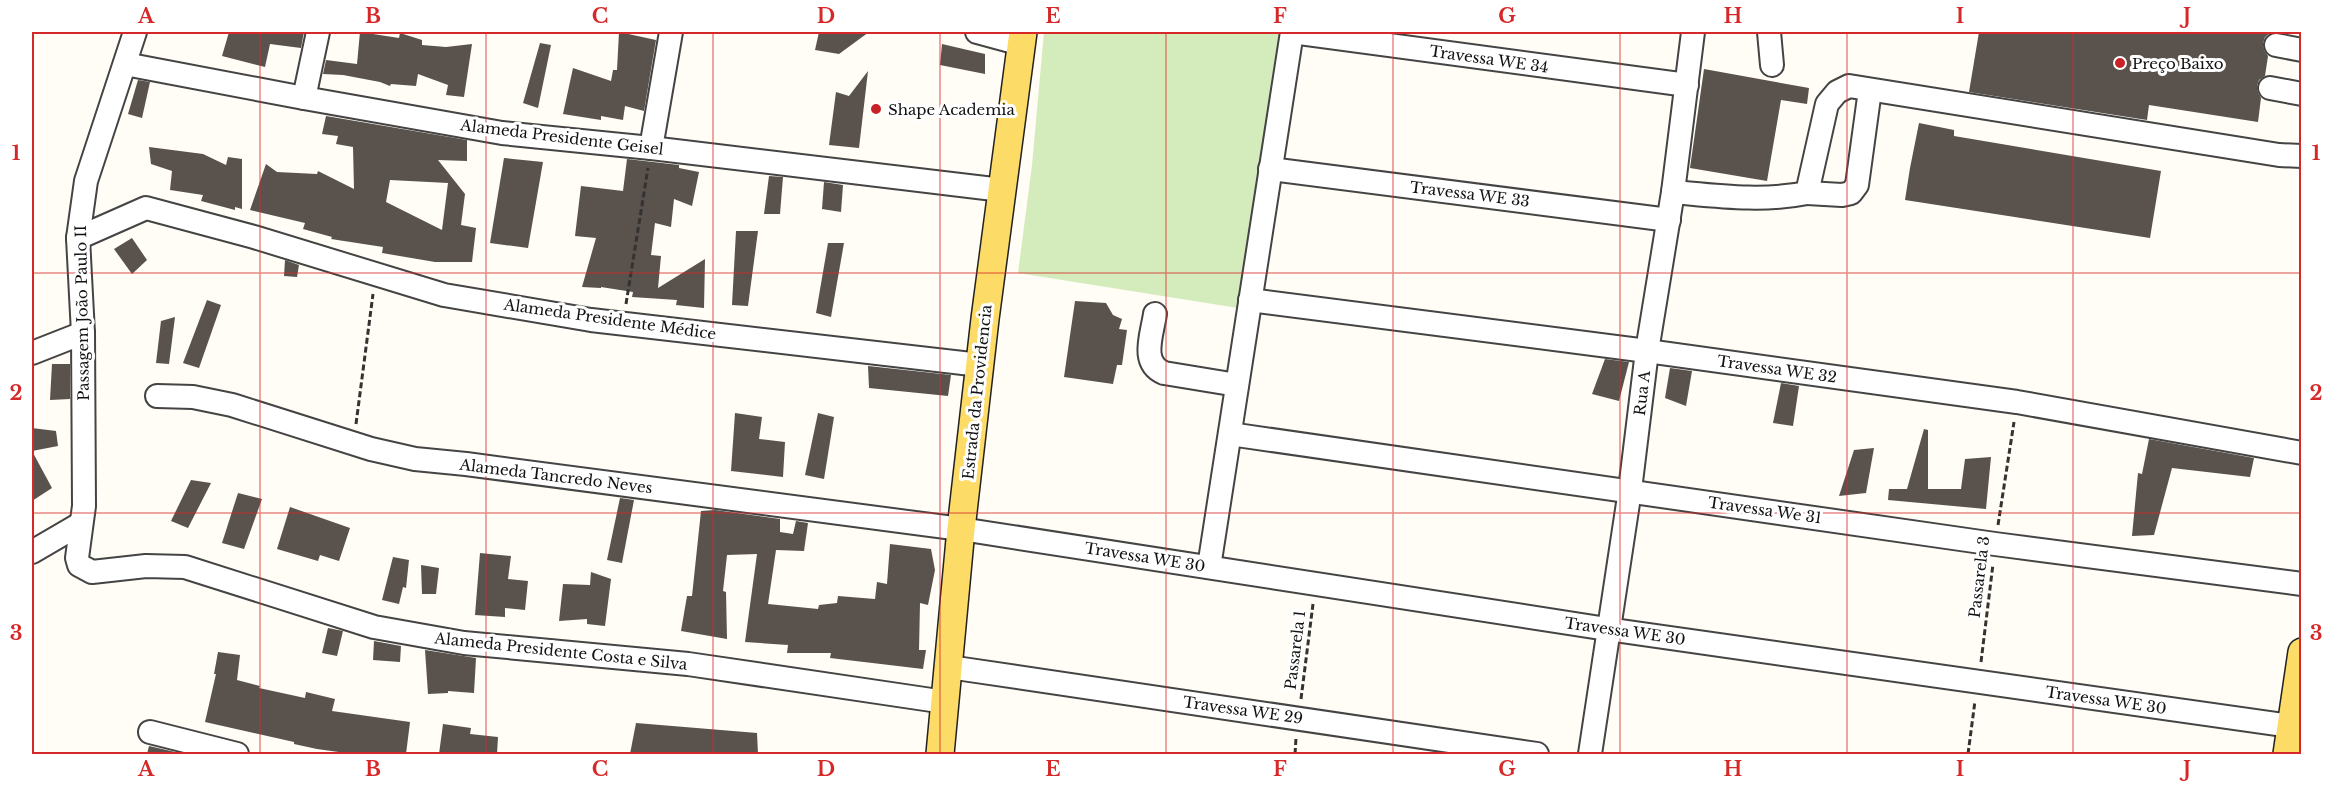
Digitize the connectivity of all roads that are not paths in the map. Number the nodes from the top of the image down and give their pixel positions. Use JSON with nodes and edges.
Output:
{"nodes":[{"id":1,"x":135,"y":32,"type":"edge"},
{"id":2,"x":318,"y":32,"type":"edge"},
{"id":3,"x":671,"y":32,"type":"edge"},
{"id":4,"x":978,"y":32,"type":"edge"},
{"id":5,"x":1292,"y":32,"type":"edge"},
{"id":6,"x":1694,"y":32,"type":"edge"},
{"id":7,"x":1769,"y":32,"type":"edge"},
{"id":8,"x":1022,"y":38,"type":"edge"},
{"id":9,"x":2276,"y":45,"type":"dead end"},
{"id":10,"x":2301,"y":50,"type":"edge"},
{"id":11,"x":125,"y":64,"type":"junction"},
{"id":12,"x":1772,"y":65,"type":"dead end"},
{"id":13,"x":1687,"y":85,"type":"junction"},
{"id":14,"x":2270,"y":88,"type":"dead end"},
{"id":15,"x":1870,"y":90,"type":"junction"},
{"id":16,"x":2301,"y":94,"type":"edge"},
{"id":17,"x":304,"y":98,"type":"junction"},
{"id":18,"x":651,"y":148,"type":"junction"},
{"id":19,"x":2301,"y":157,"type":"edge"},
{"id":20,"x":1270,"y":169,"type":"junction"},
{"id":21,"x":1002,"y":190,"type":"junction"},
{"id":22,"x":1673,"y":192,"type":"junction"},
{"id":23,"x":1807,"y":194,"type":"junction"},
{"id":24,"x":1669,"y":220,"type":"junction"},
{"id":25,"x":78,"y":238,"type":"junction"},
{"id":26,"x":1250,"y":300,"type":"junction"},
{"id":27,"x":1155,"y":314,"type":"dead end"},
{"id":28,"x":83,"y":333,"type":"junction"},
{"id":29,"x":1647,"y":351,"type":"junction"},
{"id":30,"x":32,"y":353,"type":"edge"},
{"id":31,"x":980,"y":366,"type":"junction"},
{"id":32,"x":1237,"y":385,"type":"junction"},
{"id":33,"x":157,"y":396,"type":"dead end"},
{"id":34,"x":1230,"y":434,"type":"junction"},
{"id":35,"x":2301,"y":453,"type":"edge"},
{"id":36,"x":1630,"y":490,"type":"junction"},
{"id":37,"x":80,"y":524,"type":"junction"},
{"id":38,"x":961,"y":529,"type":"junction"},
{"id":39,"x":32,"y":552,"type":"edge"},
{"id":40,"x":79,"y":565,"type":"joint"},
{"id":41,"x":1209,"y":567,"type":"junction"},
{"id":42,"x":2301,"y":584,"type":"edge"},
{"id":43,"x":1607,"y":628,"type":"junction"},
{"id":44,"x":2301,"y":656,"type":"edge"},
{"id":45,"x":949,"y":667,"type":"junction"},
{"id":46,"x":945,"y":702,"type":"junction"},
{"id":47,"x":2290,"y":726,"type":"junction"},
{"id":48,"x":150,"y":732,"type":"dead end"},
{"id":49,"x":237,"y":754,"type":"edge"},
{"id":50,"x":940,"y":754,"type":"edge"},
{"id":51,"x":1537,"y":754,"type":"edge"},
{"id":52,"x":1590,"y":754,"type":"edge"},
{"id":53,"x":2287,"y":754,"type":"edge"}],
"edges":[{"from":1,"to":11,"type":"street","name":"Passagem João Paulo II"},
{"from":2,"to":17,"type":"street"},
{"from":3,"to":18,"type":"street"},
{"from":4,"to":8,"type":"street"},
{"from":5,"to":13,"type":"street","name":"Travessa WE 34"},
{"from":5,"to":20,"type":"street"},
{"from":6,"to":13,"type":"street","name":"Rua A"},
{"from":7,"to":12,"type":"street"},
{"from":8,"to":21,"type":"main road","name":"Estrada da Providencia"},
{"from":9,"to":10,"type":"street"},
{"from":11,"to":17,"type":"street","name":"Alameda Presidente Geisel"},
{"from":11,"to":25,"type":"street","name":"Passagem João Paulo II"},
{"from":13,"to":22,"type":"street","name":"Rua A"},
{"from":14,"to":16,"type":"street"},
{"from":15,"to":19,"type":"street"},
{"from":15,"to":23,"type":"street"},
{"from":15,"to":23,"type":"street"},
{"from":17,"to":18,"type":"street","name":"Alameda Presidente Geisel"},
{"from":18,"to":21,"type":"street","name":"Alameda Presidente Geisel"},
{"from":20,"to":24,"type":"street","name":"Travessa WE 33"},
{"from":20,"to":26,"type":"street"},
{"from":21,"to":31,"type":"main road","name":"Estrada da Providencia"},
{"from":22,"to":23,"type":"street"},
{"from":22,"to":24,"type":"street","name":"Rua A"},
{"from":24,"to":29,"type":"street","name":"Rua A"},
{"from":25,"to":28,"type":"street","name":"Passagem João Paulo II"},
{"from":25,"to":31,"type":"street","name":"Alameda Presidente Médice"},
{"from":26,"to":29,"type":"street","name":"Travessa WE 32"},
{"from":26,"to":32,"type":"street"},
{"from":27,"to":32,"type":"street"},
{"from":28,"to":30,"type":"street"},
{"from":28,"to":37,"type":"street","name":"Passagem João Paulo II"},
{"from":29,"to":35,"type":"street","name":"Travessa WE 32"},
{"from":29,"to":36,"type":"street","name":"Rua A"},
{"from":31,"to":38,"type":"main road","name":"Estrada da Providencia"},
{"from":32,"to":34,"type":"street"},
{"from":33,"to":38,"type":"street","name":"Alameda Tancredo Neves"},
{"from":34,"to":36,"type":"street","name":"Travessa We 31"},
{"from":34,"to":41,"type":"street"},
{"from":36,"to":42,"type":"street","name":"Travessa We 31"},
{"from":36,"to":43,"type":"street","name":"Rua A"},
{"from":37,"to":39,"type":"street"},
{"from":37,"to":40,"type":"street","name":"Passagem João Paulo II"},
{"from":38,"to":41,"type":"street","name":"Travessa WE 30"},
{"from":38,"to":45,"type":"main road","name":"Estrada da Providencia"},
{"from":40,"to":46,"type":"street","name":"Alameda Presidente Costa e Silva"},
{"from":41,"to":43,"type":"street","name":"Travessa WE 30"},
{"from":43,"to":47,"type":"street","name":"Travessa WE 30"},
{"from":43,"to":52,"type":"street","name":"Rua A"},
{"from":44,"to":47,"type":"main road"},
{"from":45,"to":46,"type":"main road","name":"Estrada da Providencia"},
{"from":45,"to":51,"type":"street","name":"Travessa WE 29"},
{"from":46,"to":50,"type":"main road","name":"Estrada da Providencia"},
{"from":47,"to":53,"type":"main road"},
{"from":48,"to":49,"type":"street"}]}
